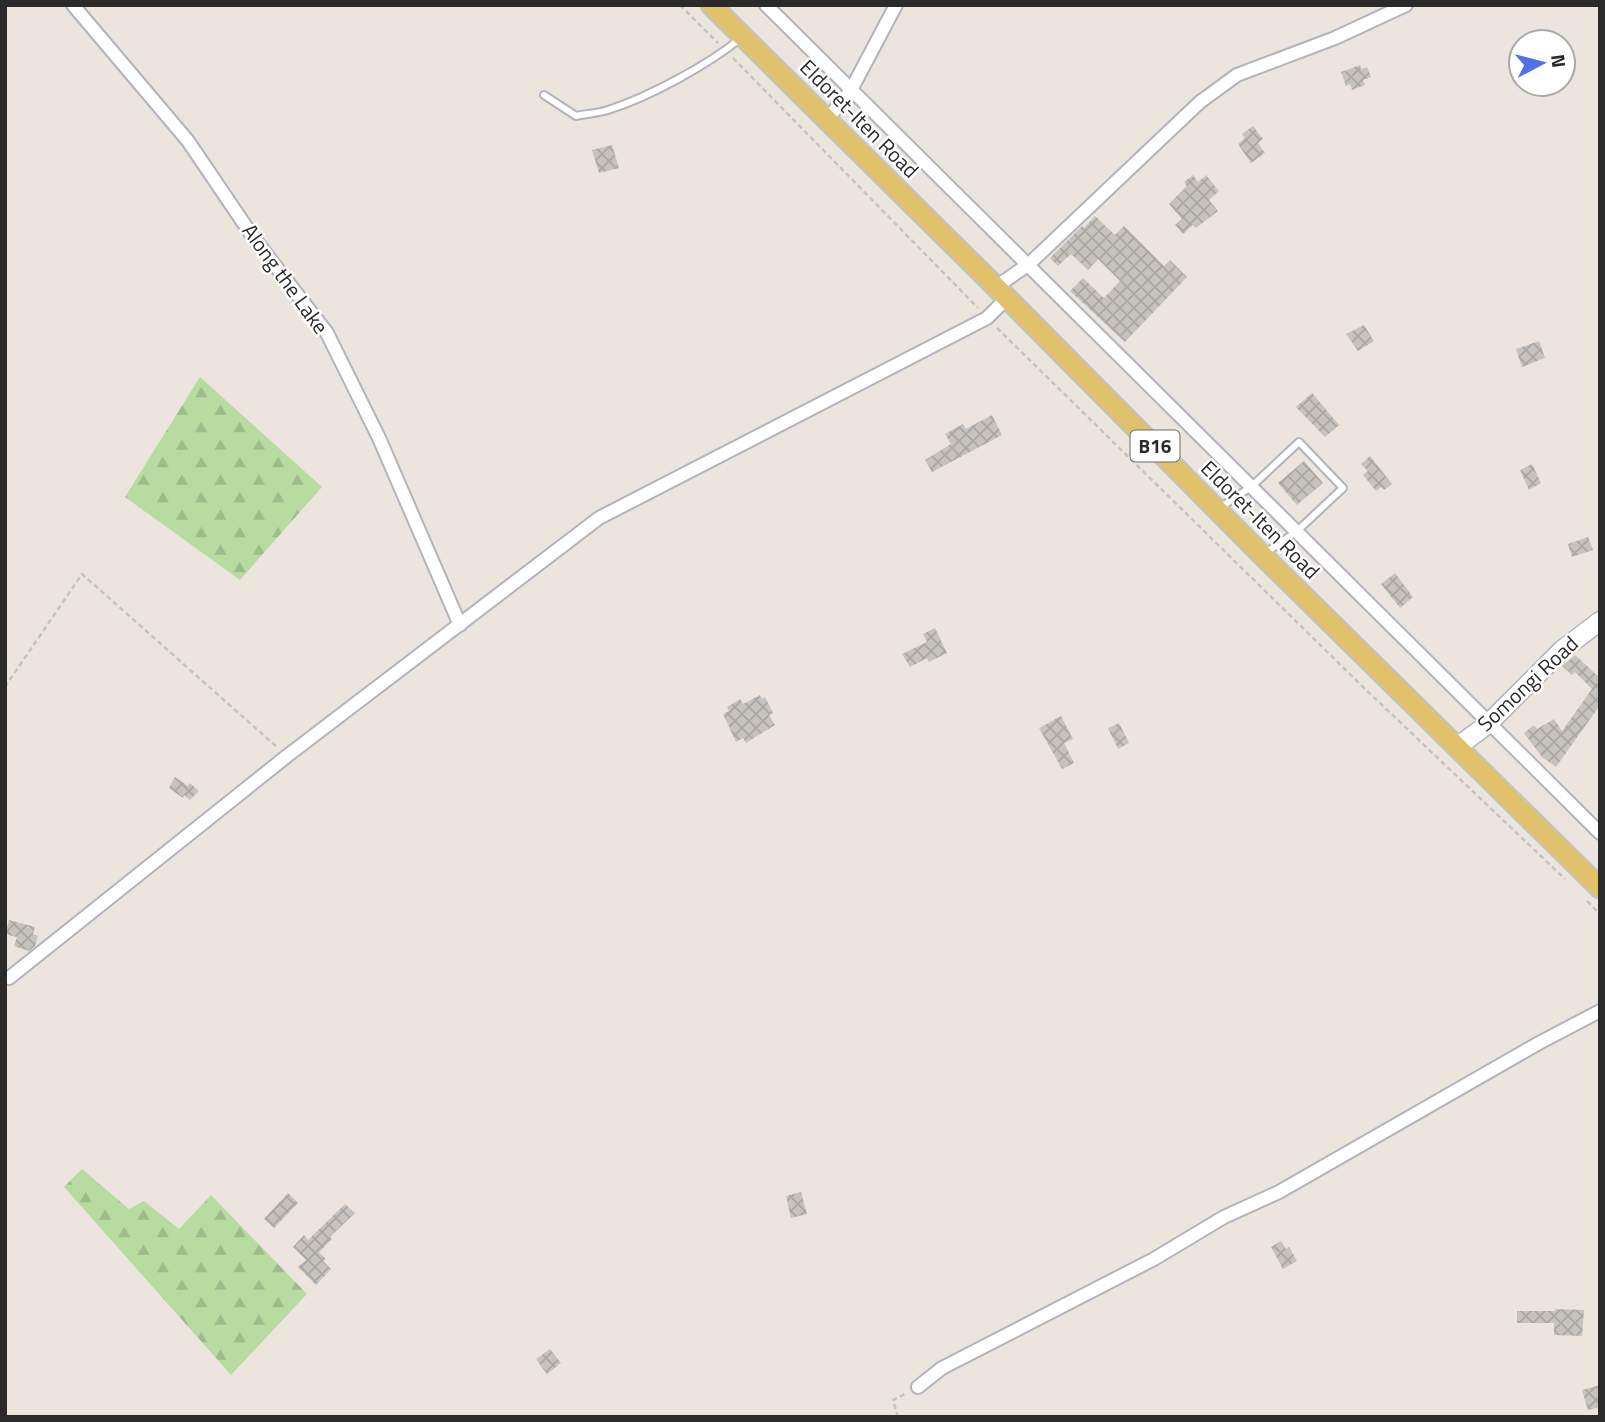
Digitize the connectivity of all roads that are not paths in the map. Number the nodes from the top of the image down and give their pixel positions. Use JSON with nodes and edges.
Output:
{"nodes":[{"id":1,"x":73,"y":5,"type":"edge"},
{"id":2,"x":711,"y":5,"type":"edge"},
{"id":3,"x":766,"y":5,"type":"edge"},
{"id":4,"x":895,"y":5,"type":"edge"},
{"id":5,"x":1406,"y":5,"type":"edge"},
{"id":6,"x":743,"y":37,"type":"junction"},
{"id":7,"x":851,"y":90,"type":"junction"},
{"id":8,"x":544,"y":95,"type":"dead end"},
{"id":9,"x":827,"y":120,"type":"junction"},
{"id":10,"x":1029,"y":264,"type":"junction"},
{"id":11,"x":1002,"y":293,"type":"junction"},
{"id":12,"x":1251,"y":487,"type":"junction"},
{"id":13,"x":1218,"y":509,"type":"junction"},
{"id":14,"x":1296,"y":532,"type":"junction"},
{"id":15,"x":1262,"y":555,"type":"junction"},
{"id":16,"x":1600,"y":621,"type":"edge"},
{"id":17,"x":460,"y":625,"type":"junction"},
{"id":18,"x":1488,"y":724,"type":"junction"},
{"id":19,"x":1457,"y":747,"type":"junction"},
{"id":20,"x":1600,"y":833,"type":"edge"},
{"id":21,"x":1593,"y":893,"type":"edge"},
{"id":22,"x":9,"y":978,"type":"dead end"},
{"id":23,"x":1600,"y":1011,"type":"edge"},
{"id":24,"x":918,"y":1387,"type":"road end"}],
"edges":[{"from":1,"to":17,"type":"street","name":"Along the Lake"},
{"from":2,"to":6,"type":"main road","name":"Eldoret-Iten Road","number":"B16"},
{"from":3,"to":7,"type":"street"},
{"from":4,"to":7,"type":"street"},
{"from":5,"to":10,"type":"street"},
{"from":6,"to":8,"type":"lane"},
{"from":6,"to":9,"type":"main road","name":"Eldoret-Iten Road","number":"B16"},
{"from":7,"to":9,"type":"street"},
{"from":7,"to":10,"type":"street"},
{"from":9,"to":11,"type":"main road","name":"Eldoret-Iten Road","number":"B16"},
{"from":10,"to":11,"type":"street"},
{"from":10,"to":12,"type":"street"},
{"from":11,"to":13,"type":"main road","name":"Eldoret-Iten Road","number":"B16"},
{"from":11,"to":17,"type":"street"},
{"from":12,"to":13,"type":"lane"},
{"from":12,"to":14,"type":"street"},
{"from":12,"to":14,"type":"lane"},
{"from":13,"to":15,"type":"main road","name":"Eldoret-Iten Road","number":"B16"},
{"from":14,"to":15,"type":"lane"},
{"from":14,"to":18,"type":"street"},
{"from":15,"to":19,"type":"main road","name":"Eldoret-Iten Road","number":"B16"},
{"from":16,"to":18,"type":"street","name":"Somongi Road"},
{"from":17,"to":22,"type":"street"},
{"from":18,"to":19,"type":"street","name":"Somongi Road"},
{"from":18,"to":20,"type":"street"},
{"from":19,"to":21,"type":"main road","name":"Eldoret-Iten Road","number":"B16"},
{"from":23,"to":24,"type":"street"}]}
